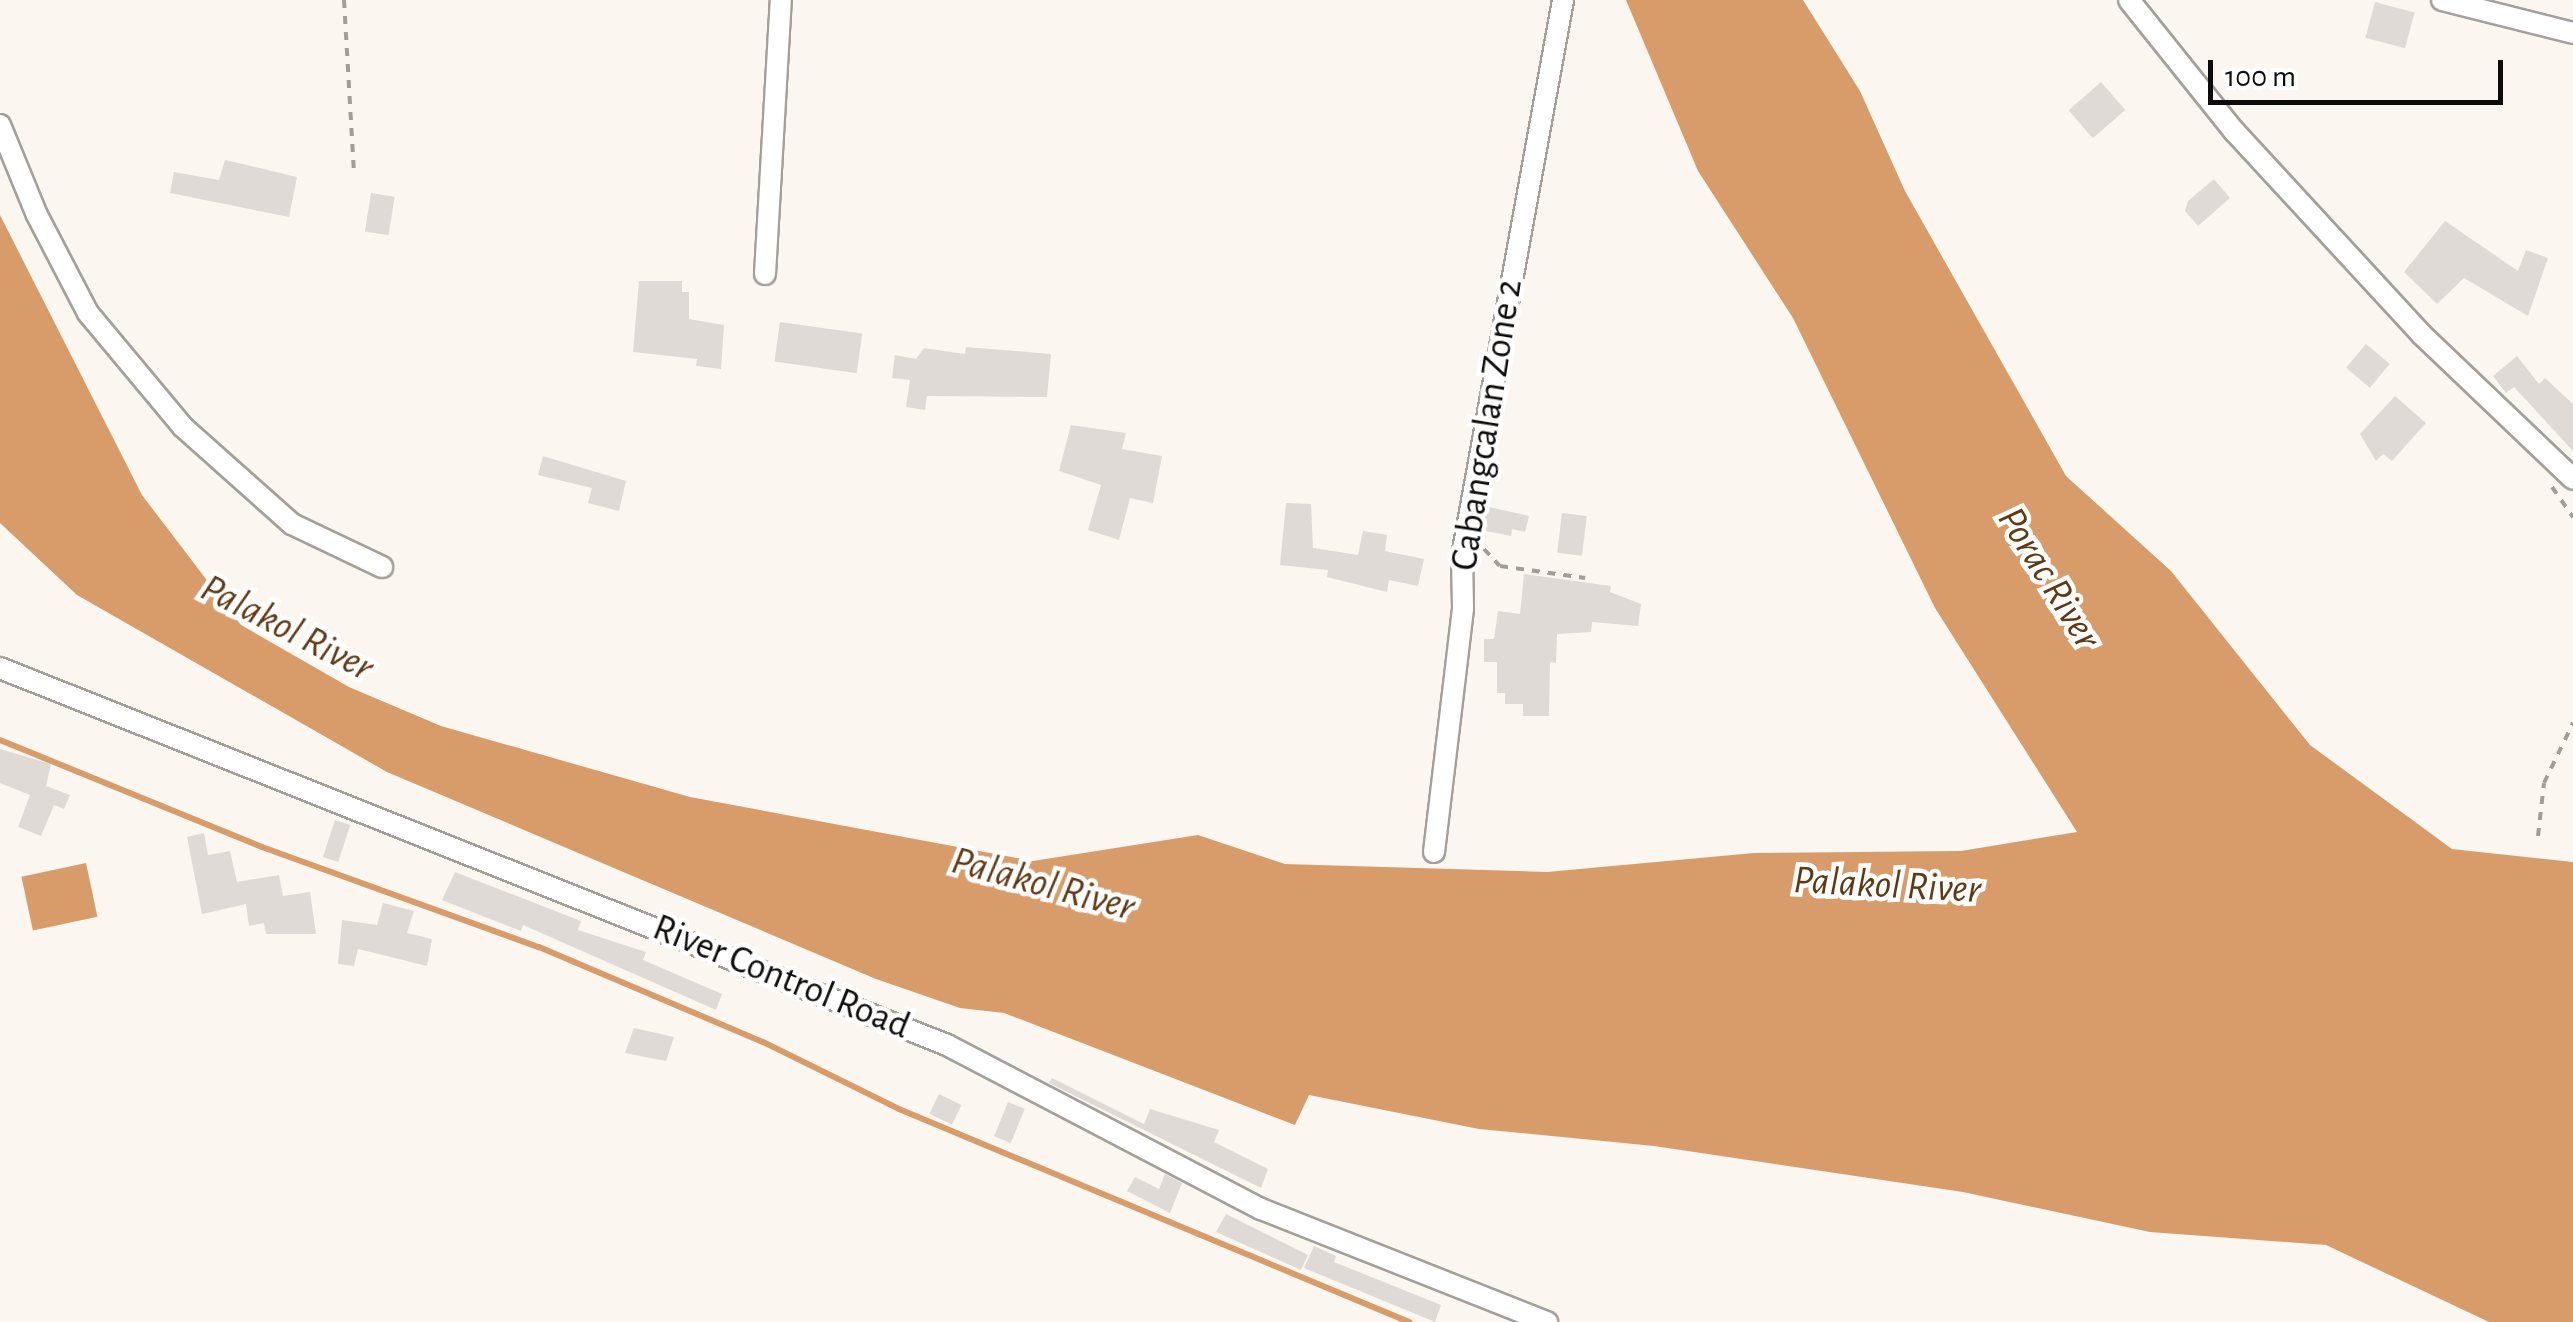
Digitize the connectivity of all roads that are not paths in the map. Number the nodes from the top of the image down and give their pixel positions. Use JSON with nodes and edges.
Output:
{"nodes":[{"id":1,"x":781,"y":0,"type":"edge"},
{"id":2,"x":1563,"y":0,"type":"edge"},
{"id":3,"x":2129,"y":0,"type":"edge"},
{"id":4,"x":2442,"y":0,"type":"edge"},
{"id":5,"x":2573,"y":33,"type":"edge"},
{"id":6,"x":0,"y":125,"type":"edge"},
{"id":7,"x":765,"y":274,"type":"dead end"},
{"id":8,"x":2573,"y":478,"type":"edge"},
{"id":9,"x":382,"y":567,"type":"dead end"},
{"id":10,"x":0,"y":668,"type":"edge"},
{"id":11,"x":1434,"y":852,"type":"dead end"},
{"id":12,"x":1547,"y":1322,"type":"edge"}],
"edges":[{"from":1,"to":7,"type":"street"},
{"from":2,"to":11,"type":"street","name":"Cabangcalan Zone 2"},
{"from":3,"to":8,"type":"street"},
{"from":4,"to":5,"type":"street"},
{"from":6,"to":9,"type":"street"},
{"from":10,"to":12,"type":"street","name":"River Control Road"}]}
